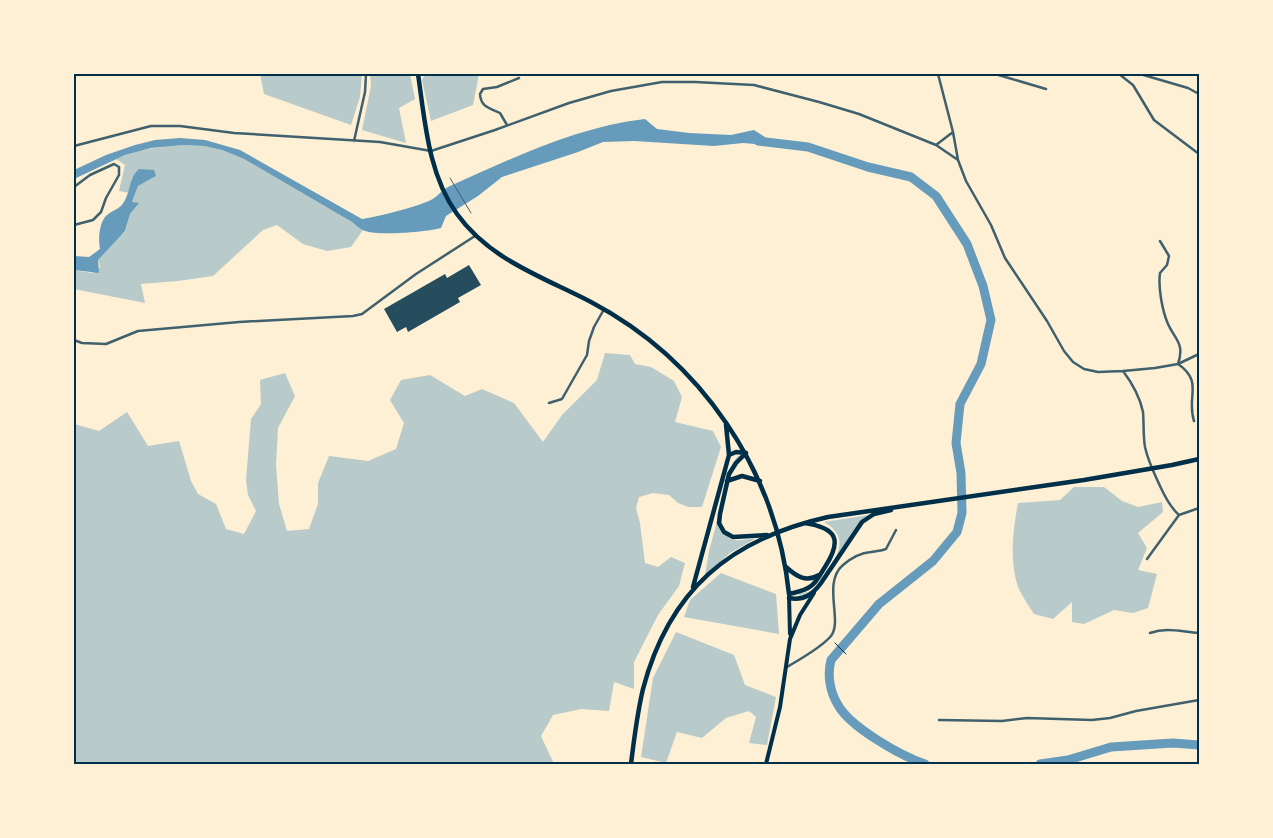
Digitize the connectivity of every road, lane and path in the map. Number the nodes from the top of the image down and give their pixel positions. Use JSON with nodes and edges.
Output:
{"nodes":[{"id":1,"x":366,"y":74,"type":"edge"},
{"id":2,"x":418,"y":74,"type":"edge"},
{"id":3,"x":938,"y":74,"type":"edge"},
{"id":4,"x":995,"y":74,"type":"edge"},
{"id":5,"x":1119,"y":74,"type":"edge"},
{"id":6,"x":1140,"y":74,"type":"edge"},
{"id":7,"x":519,"y":78,"type":"dead end"},
{"id":8,"x":1046,"y":89,"type":"dead end"},
{"id":9,"x":1199,"y":94,"type":"edge"},
{"id":10,"x":507,"y":125,"type":"junction"},
{"id":11,"x":953,"y":132,"type":"junction"},
{"id":12,"x":354,"y":141,"type":"junction"},
{"id":13,"x":936,"y":145,"type":"junction"},
{"id":14,"x":74,"y":146,"type":"edge"},
{"id":15,"x":431,"y":151,"type":"junction"},
{"id":16,"x":1199,"y":154,"type":"edge"},
{"id":17,"x":958,"y":160,"type":"junction"},
{"id":18,"x":450,"y":178,"type":"dead end"},
{"id":19,"x":74,"y":187,"type":"edge"},
{"id":20,"x":471,"y":213,"type":"dead end"},
{"id":21,"x":74,"y":225,"type":"edge"},
{"id":22,"x":476,"y":236,"type":"junction"},
{"id":23,"x":1160,"y":241,"type":"dead end"},
{"id":24,"x":604,"y":310,"type":"junction"},
{"id":25,"x":74,"y":340,"type":"edge"},
{"id":26,"x":1199,"y":354,"type":"edge"},
{"id":27,"x":1178,"y":364,"type":"junction"},
{"id":28,"x":1123,"y":371,"type":"junction"},
{"id":29,"x":549,"y":403,"type":"dead end"},
{"id":30,"x":1194,"y":421,"type":"dead end"},
{"id":31,"x":726,"y":422,"type":"junction"},
{"id":32,"x":746,"y":453,"type":"junction"},
{"id":33,"x":729,"y":455,"type":"junction"},
{"id":34,"x":1199,"y":459,"type":"edge"},
{"id":35,"x":1152,"y":469,"type":"junction"},
{"id":36,"x":727,"y":481,"type":"junction"},
{"id":37,"x":760,"y":481,"type":"junction"},
{"id":38,"x":904,"y":505,"type":"junction"},
{"id":39,"x":1199,"y":508,"type":"edge"},
{"id":40,"x":1179,"y":515,"type":"junction"},
{"id":41,"x":805,"y":522,"type":"junction"},
{"id":42,"x":896,"y":530,"type":"dead end"},
{"id":43,"x":769,"y":536,"type":"junction"},
{"id":44,"x":1147,"y":559,"type":"dead end"},
{"id":45,"x":785,"y":566,"type":"junction"},
{"id":46,"x":821,"y":573,"type":"junction"},
{"id":47,"x":692,"y":590,"type":"junction"},
{"id":48,"x":816,"y":590,"type":"junction"},
{"id":49,"x":789,"y":596,"type":"junction"},
{"id":50,"x":1150,"y":633,"type":"dead end"},
{"id":51,"x":1199,"y":634,"type":"edge"},
{"id":52,"x":790,"y":639,"type":"junction"},
{"id":53,"x":835,"y":643,"type":"dead end"},
{"id":54,"x":846,"y":654,"type":"dead end"},
{"id":55,"x":787,"y":667,"type":"junction"},
{"id":56,"x":1199,"y":700,"type":"edge"},
{"id":57,"x":939,"y":720,"type":"dead end"},
{"id":58,"x":630,"y":764,"type":"edge"},
{"id":59,"x":766,"y":764,"type":"edge"}],
"edges":[{"from":1,"to":12,"type":"street"},
{"from":2,"to":15,"type":"main road"},
{"from":3,"to":11,"type":"street"},
{"from":4,"to":8,"type":"street"},
{"from":5,"to":16,"type":"street"},
{"from":6,"to":9,"type":"street"},
{"from":7,"to":10,"type":"street"},
{"from":10,"to":13,"type":"street"},
{"from":10,"to":15,"type":"street"},
{"from":11,"to":13,"type":"street"},
{"from":11,"to":17,"type":"street"},
{"from":12,"to":14,"type":"street"},
{"from":12,"to":15,"type":"street"},
{"from":13,"to":17,"type":"street"},
{"from":15,"to":22,"type":"main road"},
{"from":17,"to":28,"type":"street"},
{"from":18,"to":20,"type":"lane"},
{"from":19,"to":21,"type":"street"},
{"from":22,"to":24,"type":"main road"},
{"from":22,"to":25,"type":"street"},
{"from":23,"to":27,"type":"street"},
{"from":24,"to":29,"type":"street"},
{"from":24,"to":31,"type":"main road"},
{"from":26,"to":27,"type":"street"},
{"from":27,"to":28,"type":"street"},
{"from":27,"to":30,"type":"street"},
{"from":28,"to":35,"type":"street"},
{"from":31,"to":32,"type":"main road"},
{"from":31,"to":33,"type":"main road"},
{"from":32,"to":33,"type":"main road"},
{"from":32,"to":36,"type":"main road"},
{"from":32,"to":37,"type":"main road"},
{"from":33,"to":47,"type":"main road"},
{"from":34,"to":35,"type":"main road"},
{"from":35,"to":38,"type":"main road"},
{"from":35,"to":40,"type":"street"},
{"from":36,"to":37,"type":"main road"},
{"from":36,"to":43,"type":"main road"},
{"from":37,"to":45,"type":"main road"},
{"from":38,"to":41,"type":"main road"},
{"from":38,"to":48,"type":"main road"},
{"from":39,"to":40,"type":"street"},
{"from":40,"to":44,"type":"street"},
{"from":41,"to":43,"type":"main road"},
{"from":41,"to":46,"type":"main road"},
{"from":42,"to":55,"type":"street"},
{"from":43,"to":47,"type":"main road"},
{"from":45,"to":46,"type":"main road"},
{"from":45,"to":49,"type":"main road"},
{"from":46,"to":49,"type":"main road"},
{"from":47,"to":58,"type":"main road"},
{"from":48,"to":49,"type":"main road"},
{"from":48,"to":52,"type":"main road"},
{"from":49,"to":52,"type":"main road"},
{"from":50,"to":51,"type":"street"},
{"from":52,"to":55,"type":"main road"},
{"from":53,"to":54,"type":"path"},
{"from":55,"to":59,"type":"main road"},
{"from":56,"to":57,"type":"street"}]}
